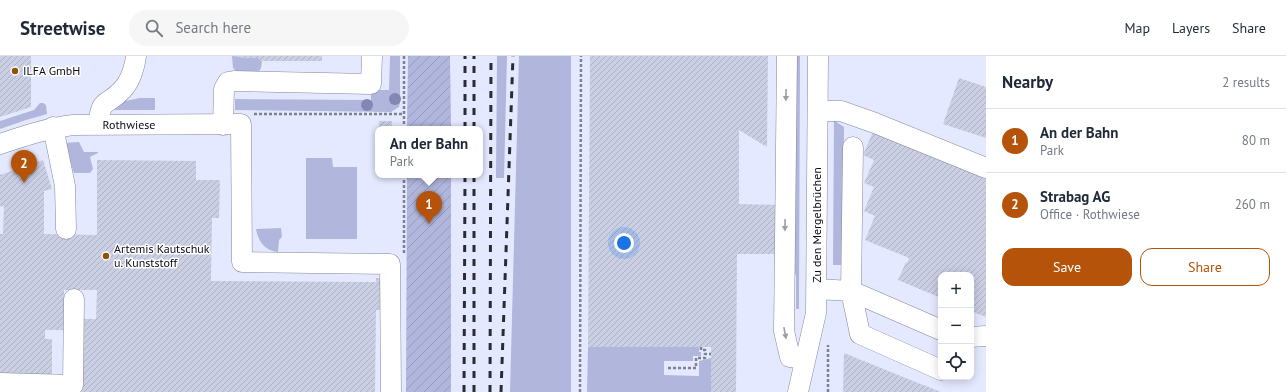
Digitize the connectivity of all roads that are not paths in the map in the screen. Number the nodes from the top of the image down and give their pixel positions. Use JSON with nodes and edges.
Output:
{"nodes":[{"id":1,"x":136,"y":56,"type":"edge"},
{"id":2,"x":372,"y":56,"type":"edge"},
{"id":3,"x":787,"y":56,"type":"edge"},
{"id":4,"x":818,"y":56,"type":"edge"},
{"id":5,"x":818,"y":111,"type":"junction"},
{"id":6,"x":99,"y":124,"type":"junction"},
{"id":7,"x":223,"y":125,"type":"junction"},
{"id":8,"x":53,"y":128,"type":"junction"},
{"id":9,"x":0,"y":144,"type":"edge"},
{"id":10,"x":853,"y":147,"type":"dead end"},
{"id":11,"x":986,"y":168,"type":"edge"},
{"id":12,"x":66,"y":229,"type":"dead end"},
{"id":13,"x":817,"y":289,"type":"junction"},
{"id":14,"x":851,"y":291,"type":"junction"},
{"id":15,"x":74,"y":299,"type":"dead end"},
{"id":16,"x":938,"y":329,"type":"edge"},
{"id":17,"x":986,"y":336,"type":"edge"},
{"id":18,"x":974,"y":337,"type":"edge"},
{"id":19,"x":805,"y":359,"type":"junction"},
{"id":20,"x":938,"y":369,"type":"edge"},
{"id":21,"x":0,"y":383,"type":"edge"},
{"id":22,"x":391,"y":392,"type":"edge"},
{"id":23,"x":798,"y":392,"type":"edge"}],
"edges":[{"from":1,"to":6,"type":"street"},
{"from":2,"to":7,"type":"street"},
{"from":3,"to":19,"type":"street","one_way":true},
{"from":4,"to":5,"type":"street","name":"Zu den Mergelbrüchen"},
{"from":5,"to":11,"type":"street"},
{"from":5,"to":13,"type":"street","name":"Zu den Mergelbrüchen"},
{"from":6,"to":7,"type":"street","name":"Rothwiese"},
{"from":6,"to":8,"type":"street","name":"Rothwiese"},
{"from":7,"to":22,"type":"street","name":"Rothwiese"},
{"from":8,"to":9,"type":"street","name":"Rothwiese"},
{"from":8,"to":12,"type":"street"},
{"from":10,"to":14,"type":"street"},
{"from":13,"to":14,"type":"street"},
{"from":13,"to":19,"type":"street","name":"Zu den Mergelbrüchen"},
{"from":14,"to":16,"type":"street"},
{"from":14,"to":20,"type":"street"},
{"from":15,"to":21,"type":"street"},
{"from":17,"to":18,"type":"street"},
{"from":19,"to":23,"type":"street","name":"Zu den Mergelbrüchen"}]}
